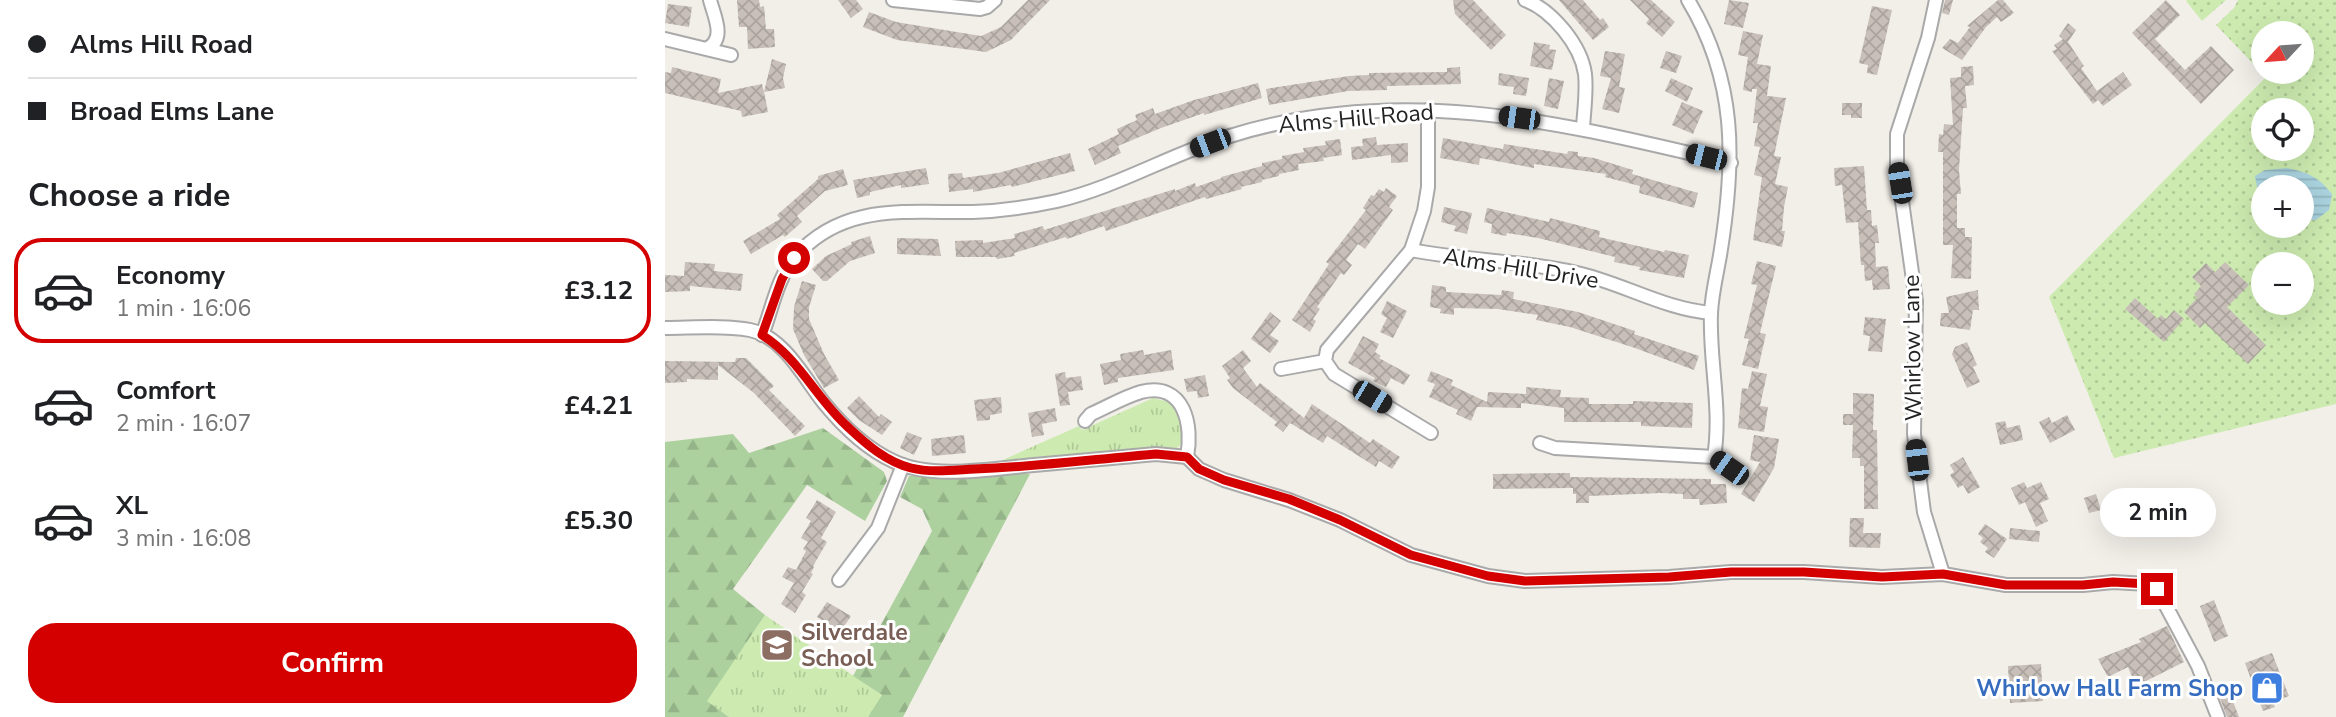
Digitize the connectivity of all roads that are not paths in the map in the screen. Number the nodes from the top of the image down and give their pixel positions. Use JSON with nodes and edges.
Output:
{"nodes":[{"id":1,"x":710,"y":0,"type":"edge"},
{"id":2,"x":893,"y":0,"type":"edge"},
{"id":3,"x":995,"y":0,"type":"edge"},
{"id":4,"x":1525,"y":0,"type":"edge"},
{"id":5,"x":1688,"y":0,"type":"edge"},
{"id":6,"x":1936,"y":0,"type":"edge"},
{"id":7,"x":665,"y":39,"type":"edge"},
{"id":8,"x":708,"y":48,"type":"junction"},
{"id":9,"x":731,"y":55,"type":"dead end"},
{"id":10,"x":1429,"y":110,"type":"junction"},
{"id":11,"x":1583,"y":128,"type":"junction"},
{"id":12,"x":1731,"y":163,"type":"junction"},
{"id":13,"x":1411,"y":250,"type":"junction"},
{"id":14,"x":1711,"y":313,"type":"junction"},
{"id":15,"x":665,"y":328,"type":"edge"},
{"id":16,"x":762,"y":335,"type":"junction"},
{"id":17,"x":1325,"y":361,"type":"junction"},
{"id":18,"x":1280,"y":369,"type":"dead end"},
{"id":19,"x":1085,"y":421,"type":"dead end"},
{"id":20,"x":1431,"y":433,"type":"dead end"},
{"id":21,"x":1540,"y":443,"type":"dead end"},
{"id":22,"x":1187,"y":457,"type":"junction"},
{"id":23,"x":1714,"y":457,"type":"junction"},
{"id":24,"x":904,"y":465,"type":"junction"},
{"id":25,"x":1729,"y":468,"type":"dead end"},
{"id":26,"x":1943,"y":574,"type":"junction"},
{"id":27,"x":839,"y":580,"type":"dead end"},
{"id":28,"x":2218,"y":717,"type":"edge"}],
"edges":[{"from":1,"to":8,"type":"street"},
{"from":2,"to":3,"type":"street"},
{"from":4,"to":11,"type":"street"},
{"from":5,"to":12,"type":"street"},
{"from":6,"to":26,"type":"street","name":"Whirlow Lane"},
{"from":7,"to":8,"type":"street"},
{"from":8,"to":9,"type":"street"},
{"from":10,"to":11,"type":"street","name":"Alms Hill Road"},
{"from":10,"to":13,"type":"street"},
{"from":10,"to":16,"type":"street","name":"Alms Hill Road"},
{"from":11,"to":12,"type":"street","name":"Alms Hill Road"},
{"from":12,"to":14,"type":"street"},
{"from":13,"to":14,"type":"street","name":"Alms Hill Drive"},
{"from":13,"to":17,"type":"street"},
{"from":14,"to":23,"type":"street"},
{"from":15,"to":16,"type":"street"},
{"from":16,"to":24,"type":"street"},
{"from":17,"to":18,"type":"street"},
{"from":17,"to":20,"type":"street"},
{"from":19,"to":22,"type":"street"},
{"from":21,"to":23,"type":"street"},
{"from":22,"to":24,"type":"street"},
{"from":22,"to":26,"type":"street"},
{"from":23,"to":25,"type":"street"},
{"from":24,"to":27,"type":"street"},
{"from":26,"to":28,"type":"street"}]}
